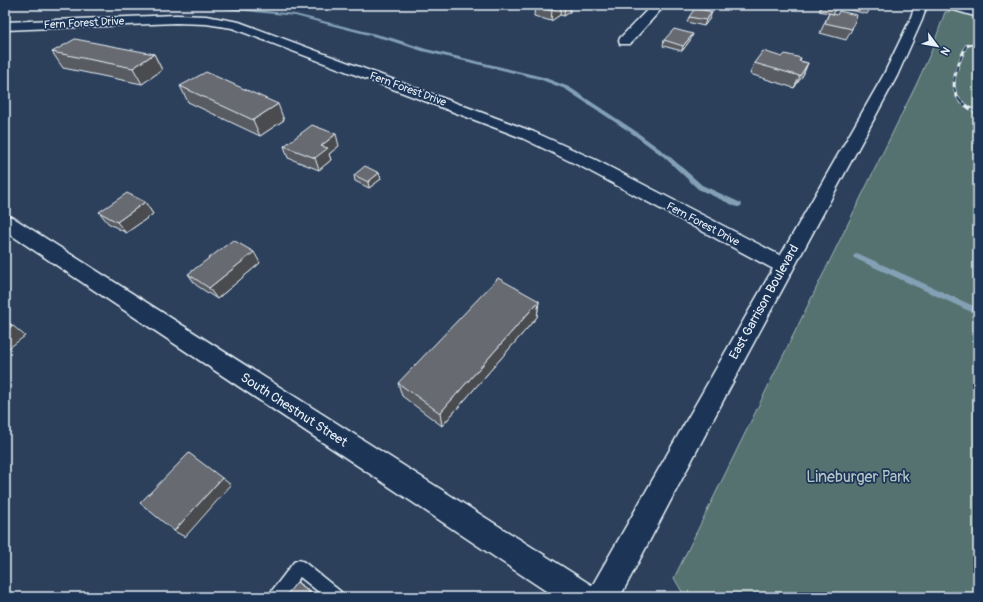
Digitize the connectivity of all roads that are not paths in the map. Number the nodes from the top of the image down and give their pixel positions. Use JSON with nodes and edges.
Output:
{"nodes":[{"id":1,"x":659,"y":5,"type":"edge"},
{"id":2,"x":921,"y":5,"type":"edge"},
{"id":3,"x":951,"y":5,"type":"edge"},
{"id":4,"x":978,"y":12,"type":"edge"},
{"id":5,"x":5,"y":26,"type":"edge"},
{"id":6,"x":625,"y":41,"type":"dead end"},
{"id":7,"x":5,"y":222,"type":"edge"},
{"id":8,"x":784,"y":266,"type":"junction"},
{"id":9,"x":276,"y":597,"type":"edge"},
{"id":10,"x":336,"y":597,"type":"edge"},
{"id":11,"x":582,"y":597,"type":"edge"},
{"id":12,"x":603,"y":597,"type":"edge"}],
"edges":[{"from":1,"to":6,"type":"street"},
{"from":2,"to":8,"type":"main road","name":"East Garrison Boulevard"},
{"from":3,"to":4,"type":"street"},
{"from":5,"to":8,"type":"street","name":"Fern Forest Drive"},
{"from":7,"to":11,"type":"street","name":"South Chestnut Street"},
{"from":8,"to":12,"type":"main road","name":"East Garrison Boulevard"},
{"from":9,"to":10,"type":"lane"}]}
